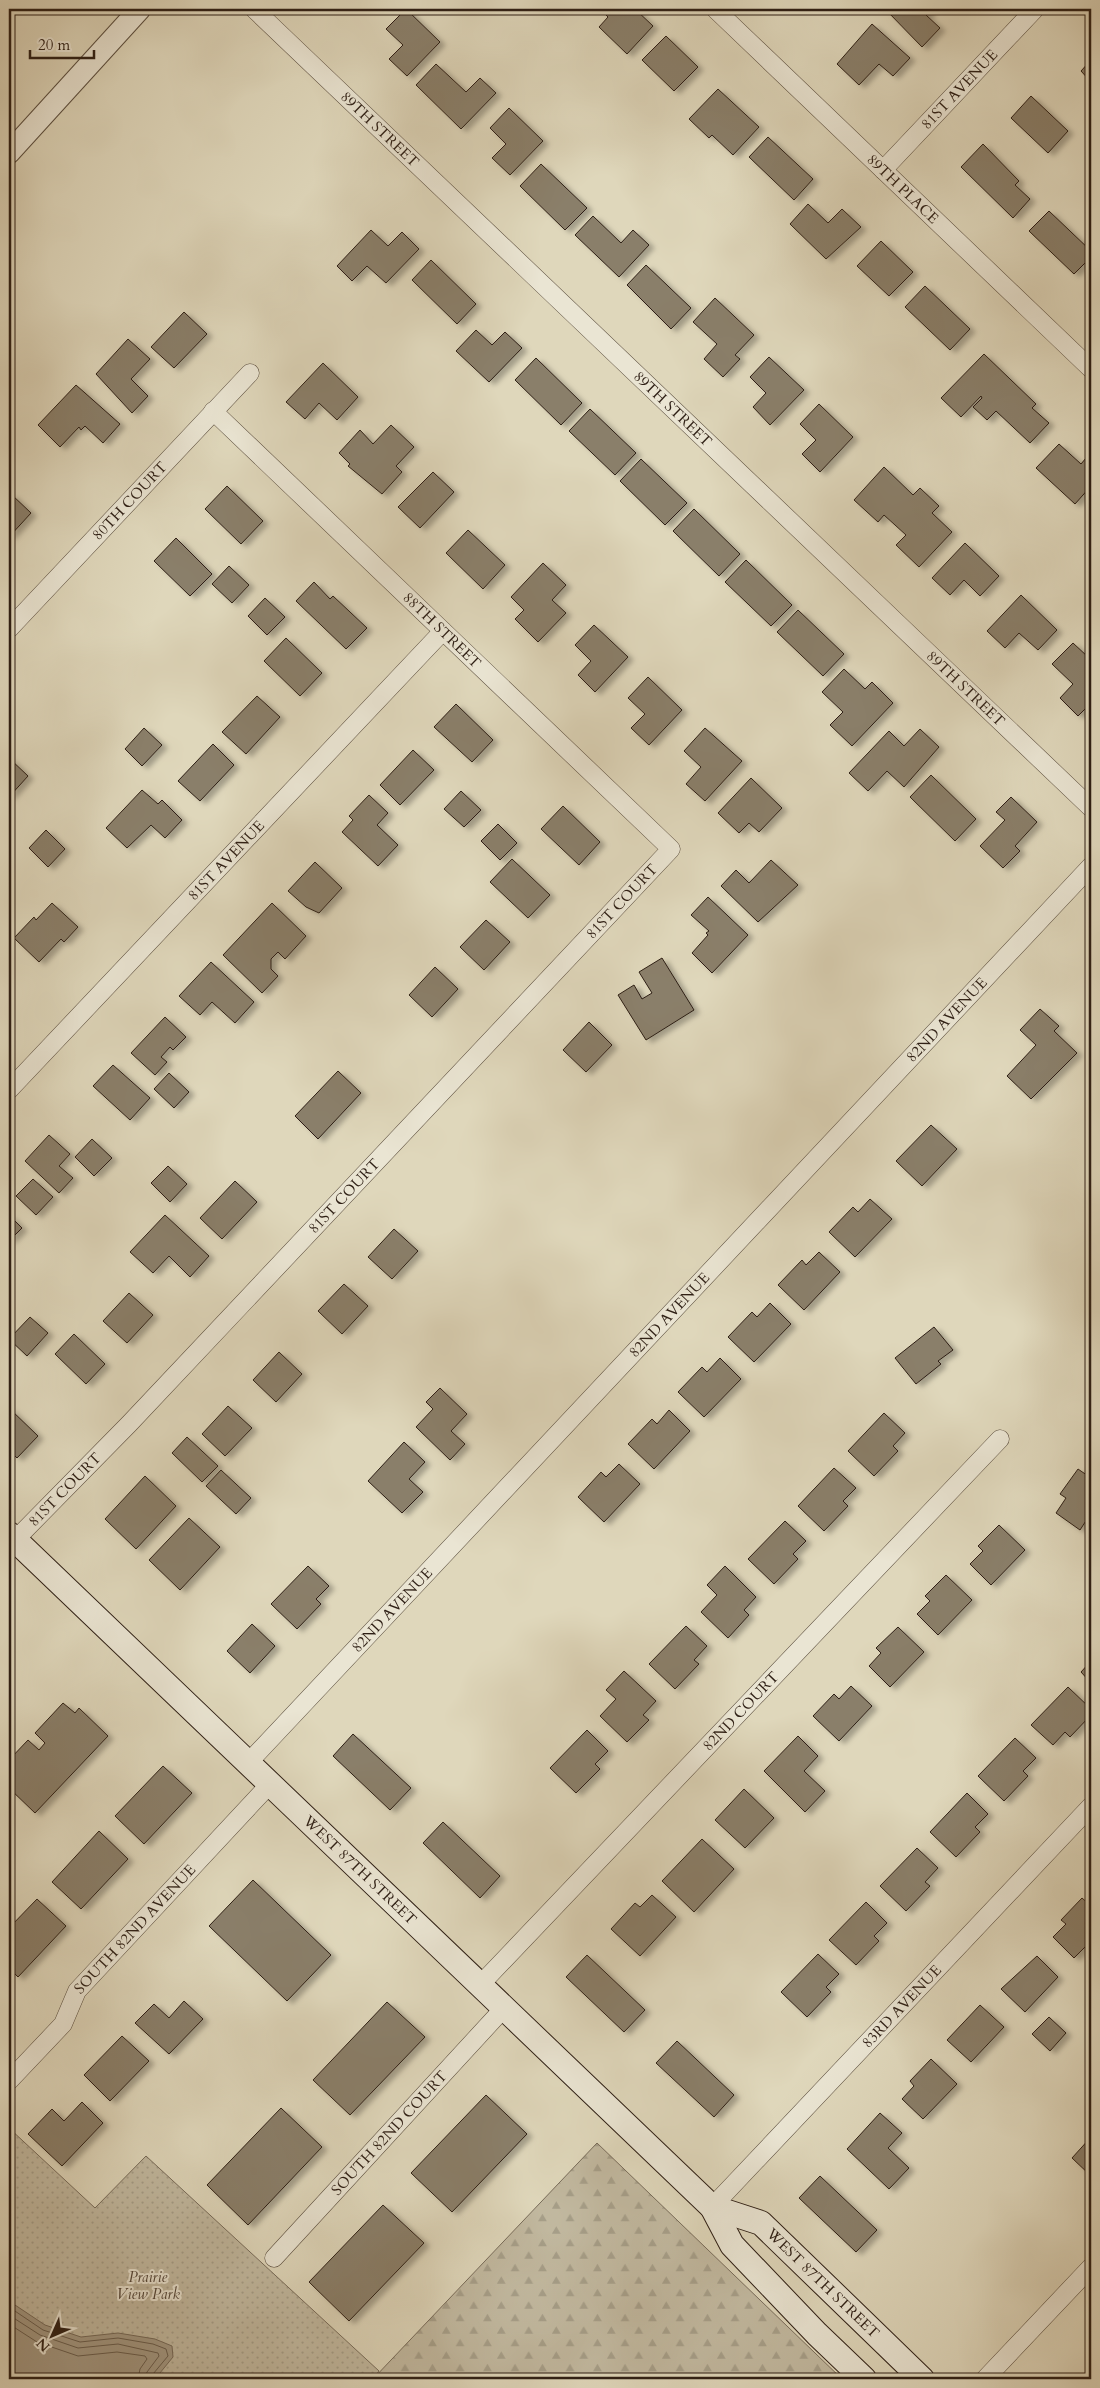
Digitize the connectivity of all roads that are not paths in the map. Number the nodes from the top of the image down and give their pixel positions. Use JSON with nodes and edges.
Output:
{"nodes":[{"id":1,"x":140,"y":9,"type":"edge"},
{"id":2,"x":254,"y":9,"type":"edge"},
{"id":3,"x":714,"y":9,"type":"edge"},
{"id":4,"x":1035,"y":9,"type":"edge"},
{"id":5,"x":9,"y":153,"type":"edge"},
{"id":6,"x":883,"y":170,"type":"junction"},
{"id":7,"x":1091,"y":369,"type":"edge"},
{"id":8,"x":250,"y":373,"type":"dead end"},
{"id":9,"x":214,"y":411,"type":"junction"},
{"id":10,"x":9,"y":629,"type":"edge"},
{"id":11,"x":443,"y":631,"type":"junction"},
{"id":12,"x":1091,"y":808,"type":"edge"},
{"id":13,"x":671,"y":849,"type":"joint"},
{"id":14,"x":1091,"y":866,"type":"edge"},
{"id":15,"x":9,"y":1090,"type":"edge"},
{"id":16,"x":1000,"y":1439,"type":"dead end"},
{"id":17,"x":12,"y":1537,"type":"edge"},
{"id":18,"x":248,"y":1762,"type":"junction"},
{"id":19,"x":270,"y":1784,"type":"junction"},
{"id":20,"x":1091,"y":1806,"type":"edge"},
{"id":21,"x":480,"y":1985,"type":"junction"},
{"id":22,"x":504,"y":2008,"type":"junction"},
{"id":23,"x":9,"y":2081,"type":"edge"},
{"id":24,"x":712,"y":2207,"type":"junction"},
{"id":25,"x":274,"y":2258,"type":"dead end"},
{"id":26,"x":1091,"y":2267,"type":"edge"},
{"id":27,"x":864,"y":2379,"type":"edge"},
{"id":28,"x":922,"y":2379,"type":"edge"},
{"id":29,"x":985,"y":2379,"type":"edge"}],
"edges":[{"from":1,"to":5,"type":"street"},
{"from":2,"to":12,"type":"street","name":"89TH STREET"},
{"from":3,"to":6,"type":"street","name":"89TH PLACE"},
{"from":4,"to":6,"type":"street","name":"81ST AVENUE"},
{"from":6,"to":7,"type":"street","name":"89TH PLACE"},
{"from":8,"to":9,"type":"street","name":"80TH COURT"},
{"from":9,"to":10,"type":"street","name":"80TH COURT"},
{"from":9,"to":11,"type":"street","name":"88TH STREET"},
{"from":11,"to":13,"type":"street","name":"88TH STREET"},
{"from":11,"to":15,"type":"street","name":"81ST AVENUE"},
{"from":13,"to":17,"type":"street","name":"81ST COURT"},
{"from":14,"to":18,"type":"street","name":"82ND AVENUE"},
{"from":16,"to":21,"type":"street","name":"82ND COURT"},
{"from":17,"to":18,"type":"main road","name":"WEST 87TH STREET"},
{"from":18,"to":19,"type":"main road","name":"WEST 87TH STREET"},
{"from":19,"to":21,"type":"main road","name":"WEST 87TH STREET"},
{"from":19,"to":23,"type":"street","name":"SOUTH 82ND AVENUE"},
{"from":20,"to":24,"type":"street","name":"83RD AVENUE"},
{"from":21,"to":22,"type":"main road","name":"WEST 87TH STREET"},
{"from":22,"to":24,"type":"main road","name":"WEST 87TH STREET"},
{"from":22,"to":25,"type":"street","name":"SOUTH 82ND COURT"},
{"from":24,"to":27,"type":"main road","name":"WEST 87TH STREET"},
{"from":24,"to":28,"type":"main road","name":"WEST 87TH STREET"},
{"from":26,"to":29,"type":"street"}]}
